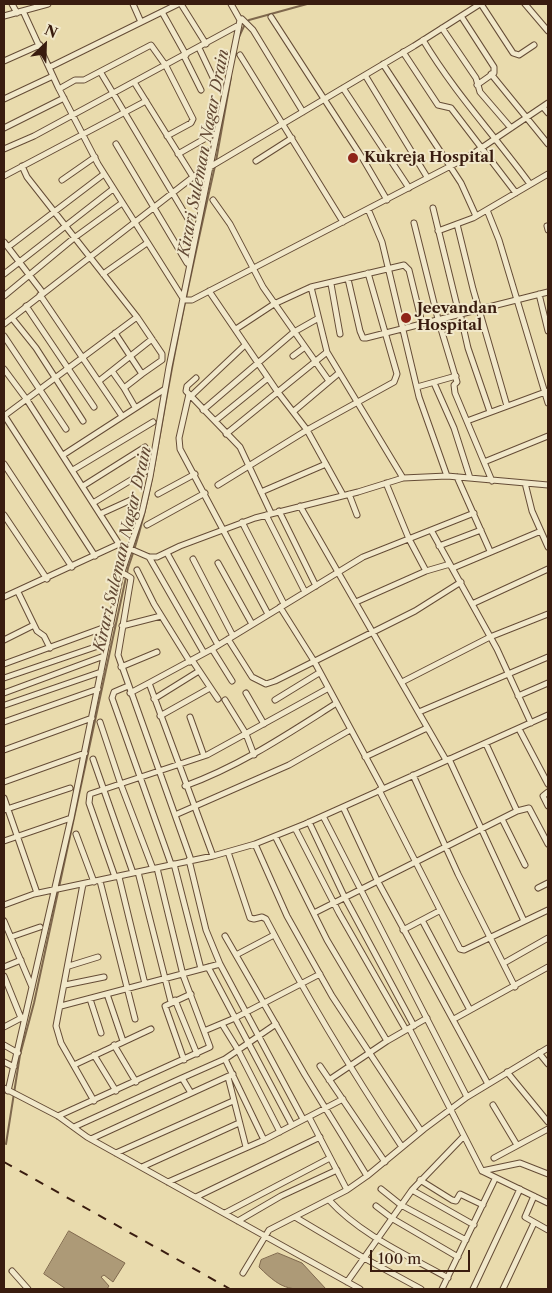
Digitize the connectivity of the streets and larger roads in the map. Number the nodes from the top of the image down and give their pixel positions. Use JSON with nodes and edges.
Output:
{"nodes":[{"id":1,"x":12,"y":4,"type":"edge"},
{"id":2,"x":48,"y":4,"type":"edge"},
{"id":3,"x":133,"y":4,"type":"edge"},
{"id":4,"x":180,"y":4,"type":"edge"},
{"id":5,"x":231,"y":4,"type":"edge"},
{"id":6,"x":481,"y":4,"type":"edge"},
{"id":7,"x":525,"y":4,"type":"edge"},
{"id":8,"x":35,"y":5,"type":"edge"},
{"id":9,"x":23,"y":12,"type":"junction"},
{"id":10,"x":162,"y":12,"type":"junction"},
{"id":11,"x":17,"y":13,"type":"junction"},
{"id":12,"x":4,"y":16,"type":"edge"},
{"id":13,"x":461,"y":16,"type":"junction"},
{"id":14,"x":271,"y":17,"type":"dead end"},
{"id":15,"x":141,"y":22,"type":"junction"},
{"id":16,"x":245,"y":22,"type":"dead end"},
{"id":17,"x":237,"y":26,"type":"junction"},
{"id":18,"x":547,"y":27,"type":"edge"},
{"id":19,"x":442,"y":28,"type":"junction"},
{"id":20,"x":423,"y":40,"type":"junction"},
{"id":21,"x":206,"y":44,"type":"junction"},
{"id":22,"x":40,"y":45,"type":"junction"},
{"id":23,"x":534,"y":45,"type":"dead end"},
{"id":24,"x":199,"y":48,"type":"junction"},
{"id":25,"x":403,"y":52,"type":"junction"},
{"id":26,"x":185,"y":55,"type":"junction"},
{"id":27,"x":240,"y":55,"type":"dead end"},
{"id":28,"x":4,"y":61,"type":"edge"},
{"id":29,"x":383,"y":64,"type":"junction"},
{"id":30,"x":166,"y":66,"type":"junction"},
{"id":31,"x":50,"y":68,"type":"junction"},
{"id":32,"x":101,"y":73,"type":"junction"},
{"id":33,"x":491,"y":74,"type":"junction"},
{"id":34,"x":364,"y":75,"type":"junction"},
{"id":35,"x":53,"y":76,"type":"junction"},
{"id":36,"x":134,"y":82,"type":"junction"},
{"id":37,"x":477,"y":85,"type":"junction"},
{"id":38,"x":59,"y":88,"type":"junction"},
{"id":39,"x":218,"y":88,"type":"dead end"},
{"id":40,"x":343,"y":88,"type":"junction"},
{"id":41,"x":201,"y":90,"type":"dead end"},
{"id":42,"x":113,"y":92,"type":"junction"},
{"id":43,"x":64,"y":98,"type":"junction"},
{"id":44,"x":4,"y":99,"type":"edge"},
{"id":45,"x":324,"y":100,"type":"junction"},
{"id":46,"x":146,"y":101,"type":"junction"},
{"id":47,"x":548,"y":103,"type":"edge"},
{"id":48,"x":543,"y":107,"type":"junction"},
{"id":49,"x":125,"y":112,"type":"junction"},
{"id":50,"x":303,"y":112,"type":"junction"},
{"id":51,"x":548,"y":113,"type":"edge"},
{"id":52,"x":73,"y":114,"type":"junction"},
{"id":53,"x":527,"y":118,"type":"junction"},
{"id":54,"x":283,"y":124,"type":"junction"},
{"id":55,"x":4,"y":128,"type":"edge"},
{"id":56,"x":511,"y":128,"type":"junction"},
{"id":57,"x":212,"y":134,"type":"dead end"},
{"id":58,"x":83,"y":136,"type":"junction"},
{"id":59,"x":167,"y":136,"type":"junction"},
{"id":60,"x":292,"y":138,"type":"junction"},
{"id":61,"x":496,"y":138,"type":"junction"},
{"id":62,"x":116,"y":144,"type":"dead end"},
{"id":63,"x":548,"y":144,"type":"edge"},
{"id":64,"x":481,"y":148,"type":"junction"},
{"id":65,"x":4,"y":149,"type":"edge"},
{"id":66,"x":178,"y":154,"type":"junction"},
{"id":67,"x":95,"y":158,"type":"junction"},
{"id":68,"x":256,"y":161,"type":"dead end"},
{"id":69,"x":212,"y":165,"type":"junction"},
{"id":70,"x":22,"y":166,"type":"junction"},
{"id":71,"x":450,"y":166,"type":"junction"},
{"id":72,"x":104,"y":174,"type":"junction"},
{"id":73,"x":548,"y":174,"type":"edge"},
{"id":74,"x":4,"y":176,"type":"edge"},
{"id":75,"x":193,"y":177,"type":"junction"},
{"id":76,"x":427,"y":177,"type":"junction"},
{"id":77,"x":62,"y":180,"type":"dead end"},
{"id":78,"x":530,"y":184,"type":"junction"},
{"id":79,"x":409,"y":188,"type":"junction"},
{"id":80,"x":113,"y":189,"type":"junction"},
{"id":81,"x":172,"y":193,"type":"junction"},
{"id":82,"x":516,"y":193,"type":"junction"},
{"id":83,"x":213,"y":200,"type":"dead end"},
{"id":84,"x":387,"y":200,"type":"junction"},
{"id":85,"x":122,"y":203,"type":"junction"},
{"id":86,"x":153,"y":207,"type":"junction"},
{"id":87,"x":433,"y":208,"type":"dead end"},
{"id":88,"x":368,"y":209,"type":"junction"},
{"id":89,"x":487,"y":210,"type":"junction"},
{"id":90,"x":54,"y":213,"type":"junction"},
{"id":91,"x":476,"y":216,"type":"junction"},
{"id":92,"x":343,"y":222,"type":"junction"},
{"id":93,"x":134,"y":223,"type":"junction"},
{"id":94,"x":414,"y":223,"type":"dead end"},
{"id":95,"x":457,"y":224,"type":"junction"},
{"id":96,"x":64,"y":225,"type":"junction"},
{"id":97,"x":194,"y":229,"type":"dead end"},
{"id":98,"x":438,"y":230,"type":"junction"},
{"id":99,"x":74,"y":238,"type":"junction"},
{"id":100,"x":4,"y":242,"type":"edge"},
{"id":101,"x":147,"y":243,"type":"junction"},
{"id":102,"x":8,"y":247,"type":"junction"},
{"id":103,"x":90,"y":257,"type":"junction"},
{"id":104,"x":19,"y":261,"type":"junction"},
{"id":105,"x":186,"y":263,"type":"dead end"},
{"id":106,"x":252,"y":268,"type":"junction"},
{"id":107,"x":388,"y":269,"type":"junction"},
{"id":108,"x":4,"y":274,"type":"edge"},
{"id":109,"x":103,"y":274,"type":"junction"},
{"id":110,"x":368,"y":274,"type":"junction"},
{"id":111,"x":29,"y":275,"type":"junction"},
{"id":112,"x":348,"y":279,"type":"junction"},
{"id":113,"x":332,"y":284,"type":"junction"},
{"id":114,"x":310,"y":287,"type":"junction"},
{"id":115,"x":209,"y":291,"type":"junction"},
{"id":116,"x":548,"y":292,"type":"edge"},
{"id":117,"x":42,"y":294,"type":"junction"},
{"id":118,"x":538,"y":294,"type":"junction"},
{"id":119,"x":4,"y":296,"type":"edge"},
{"id":120,"x":185,"y":300,"type":"junction"},
{"id":121,"x":516,"y":300,"type":"junction"},
{"id":122,"x":274,"y":304,"type":"junction"},
{"id":123,"x":26,"y":306,"type":"junction"},
{"id":124,"x":479,"y":309,"type":"junction"},
{"id":125,"x":460,"y":314,"type":"junction"},
{"id":126,"x":12,"y":318,"type":"junction"},
{"id":127,"x":137,"y":318,"type":"junction"},
{"id":128,"x":317,"y":319,"type":"junction"},
{"id":129,"x":438,"y":319,"type":"junction"},
{"id":130,"x":422,"y":323,"type":"junction"},
{"id":131,"x":4,"y":324,"type":"edge"},
{"id":132,"x":402,"y":329,"type":"junction"},
{"id":133,"x":236,"y":330,"type":"junction"},
{"id":134,"x":548,"y":331,"type":"edge"},
{"id":135,"x":294,"y":332,"type":"junction"},
{"id":136,"x":115,"y":333,"type":"junction"},
{"id":137,"x":385,"y":333,"type":"junction"},
{"id":138,"x":340,"y":334,"type":"dead end"},
{"id":139,"x":4,"y":336,"type":"edge"},
{"id":140,"x":152,"y":339,"type":"junction"},
{"id":141,"x":245,"y":345,"type":"junction"},
{"id":142,"x":305,"y":346,"type":"junction"},
{"id":143,"x":327,"y":352,"type":"junction"},
{"id":144,"x":82,"y":356,"type":"junction"},
{"id":145,"x":130,"y":356,"type":"junction"},
{"id":146,"x":293,"y":356,"type":"dead end"},
{"id":147,"x":257,"y":363,"type":"junction"},
{"id":148,"x":316,"y":363,"type":"junction"},
{"id":149,"x":68,"y":368,"type":"junction"},
{"id":150,"x":4,"y":369,"type":"edge"},
{"id":151,"x":112,"y":371,"type":"junction"},
{"id":152,"x":340,"y":373,"type":"junction"},
{"id":153,"x":142,"y":374,"type":"junction"},
{"id":154,"x":456,"y":376,"type":"junction"},
{"id":155,"x":54,"y":378,"type":"junction"},
{"id":156,"x":196,"y":378,"type":"dead end"},
{"id":157,"x":268,"y":378,"type":"junction"},
{"id":158,"x":99,"y":381,"type":"junction"},
{"id":159,"x":329,"y":381,"type":"junction"},
{"id":160,"x":434,"y":383,"type":"junction"},
{"id":161,"x":416,"y":387,"type":"junction"},
{"id":162,"x":124,"y":388,"type":"junction"},
{"id":163,"x":41,"y":389,"type":"junction"},
{"id":164,"x":165,"y":389,"type":"junction"},
{"id":165,"x":277,"y":391,"type":"junction"},
{"id":166,"x":546,"y":392,"type":"edge"},
{"id":167,"x":190,"y":395,"type":"junction"},
{"id":168,"x":27,"y":400,"type":"junction"},
{"id":169,"x":357,"y":402,"type":"junction"},
{"id":170,"x":548,"y":403,"type":"edge"},
{"id":171,"x":507,"y":406,"type":"junction"},
{"id":172,"x":94,"y":407,"type":"dead end"},
{"id":173,"x":135,"y":407,"type":"junction"},
{"id":174,"x":203,"y":410,"type":"junction"},
{"id":175,"x":294,"y":411,"type":"junction"},
{"id":176,"x":490,"y":412,"type":"junction"},
{"id":177,"x":4,"y":415,"type":"edge"},
{"id":178,"x":122,"y":416,"type":"junction"},
{"id":179,"x":83,"y":421,"type":"dead end"},
{"id":180,"x":215,"y":421,"type":"junction"},
{"id":181,"x":467,"y":421,"type":"junction"},
{"id":182,"x":153,"y":422,"type":"dead end"},
{"id":183,"x":66,"y":429,"type":"dead end"},
{"id":184,"x":307,"y":430,"type":"junction"},
{"id":185,"x":226,"y":434,"type":"junction"},
{"id":186,"x":548,"y":436,"type":"edge"},
{"id":187,"x":145,"y":447,"type":"dead end"},
{"id":188,"x":63,"y":455,"type":"junction"},
{"id":189,"x":484,"y":462,"type":"junction"},
{"id":190,"x":4,"y":464,"type":"edge"},
{"id":191,"x":326,"y":464,"type":"junction"},
{"id":192,"x":249,"y":465,"type":"junction"},
{"id":193,"x":73,"y":470,"type":"junction"},
{"id":194,"x":146,"y":470,"type":"dead end"},
{"id":195,"x":194,"y":474,"type":"junction"},
{"id":196,"x":447,"y":476,"type":"junction"},
{"id":197,"x":457,"y":477,"type":"junction"},
{"id":198,"x":403,"y":478,"type":"junction"},
{"id":199,"x":470,"y":478,"type":"junction"},
{"id":200,"x":492,"y":481,"type":"junction"},
{"id":201,"x":386,"y":483,"type":"junction"},
{"id":202,"x":525,"y":483,"type":"junction"},
{"id":203,"x":218,"y":484,"type":"dead end"},
{"id":204,"x":548,"y":485,"type":"edge"},
{"id":205,"x":83,"y":486,"type":"junction"},
{"id":206,"x":261,"y":492,"type":"junction"},
{"id":207,"x":205,"y":493,"type":"junction"},
{"id":208,"x":158,"y":494,"type":"dead end"},
{"id":209,"x":346,"y":495,"type":"junction"},
{"id":210,"x":134,"y":499,"type":"dead end"},
{"id":211,"x":93,"y":503,"type":"junction"},
{"id":212,"x":300,"y":506,"type":"junction"},
{"id":213,"x":279,"y":511,"type":"junction"},
{"id":214,"x":474,"y":513,"type":"junction"},
{"id":215,"x":100,"y":514,"type":"junction"},
{"id":216,"x":269,"y":514,"type":"junction"},
{"id":217,"x":4,"y":515,"type":"edge"},
{"id":218,"x":357,"y":515,"type":"dead end"},
{"id":219,"x":242,"y":522,"type":"junction"},
{"id":220,"x":146,"y":525,"type":"dead end"},
{"id":221,"x":223,"y":529,"type":"junction"},
{"id":222,"x":431,"y":530,"type":"junction"},
{"id":223,"x":481,"y":530,"type":"junction"},
{"id":224,"x":541,"y":531,"type":"junction"},
{"id":225,"x":409,"y":539,"type":"junction"},
{"id":226,"x":119,"y":544,"type":"junction"},
{"id":227,"x":439,"y":546,"type":"junction"},
{"id":228,"x":548,"y":547,"type":"edge"},
{"id":229,"x":134,"y":549,"type":"junction"},
{"id":230,"x":490,"y":551,"type":"junction"},
{"id":231,"x":167,"y":554,"type":"junction"},
{"id":232,"x":95,"y":556,"type":"junction"},
{"id":233,"x":149,"y":557,"type":"junction"},
{"id":234,"x":194,"y":560,"type":"dead end"},
{"id":235,"x":218,"y":563,"type":"dead end"},
{"id":236,"x":451,"y":566,"type":"junction"},
{"id":237,"x":72,"y":567,"type":"junction"},
{"id":238,"x":548,"y":569,"type":"edge"},
{"id":239,"x":137,"y":570,"type":"dead end"},
{"id":240,"x":426,"y":572,"type":"junction"},
{"id":241,"x":338,"y":573,"type":"junction"},
{"id":242,"x":125,"y":574,"type":"junction"},
{"id":243,"x":47,"y":579,"type":"junction"},
{"id":244,"x":461,"y":582,"type":"junction"},
{"id":245,"x":316,"y":586,"type":"junction"},
{"id":246,"x":18,"y":592,"type":"junction"},
{"id":247,"x":304,"y":592,"type":"junction"},
{"id":248,"x":4,"y":597,"type":"edge"},
{"id":249,"x":356,"y":602,"type":"junction"},
{"id":250,"x":472,"y":604,"type":"junction"},
{"id":251,"x":282,"y":605,"type":"junction"},
{"id":252,"x":268,"y":614,"type":"junction"},
{"id":253,"x":548,"y":614,"type":"edge"},
{"id":254,"x":162,"y":616,"type":"junction"},
{"id":255,"x":252,"y":624,"type":"junction"},
{"id":256,"x":34,"y":625,"type":"junction"},
{"id":257,"x":111,"y":625,"type":"junction"},
{"id":258,"x":122,"y":626,"type":"junction"},
{"id":259,"x":373,"y":633,"type":"junction"},
{"id":260,"x":231,"y":637,"type":"junction"},
{"id":261,"x":490,"y":637,"type":"junction"},
{"id":262,"x":4,"y":640,"type":"edge"},
{"id":263,"x":107,"y":643,"type":"junction"},
{"id":264,"x":218,"y":645,"type":"junction"},
{"id":265,"x":50,"y":648,"type":"junction"},
{"id":266,"x":212,"y":649,"type":"junction"},
{"id":267,"x":157,"y":652,"type":"dead end"},
{"id":268,"x":204,"y":653,"type":"junction"},
{"id":269,"x":104,"y":656,"type":"junction"},
{"id":270,"x":548,"y":657,"type":"edge"},
{"id":271,"x":191,"y":661,"type":"junction"},
{"id":272,"x":314,"y":661,"type":"junction"},
{"id":273,"x":4,"y":664,"type":"edge"},
{"id":274,"x":121,"y":667,"type":"junction"},
{"id":275,"x":199,"y":671,"type":"junction"},
{"id":276,"x":101,"y":672,"type":"junction"},
{"id":277,"x":319,"y":673,"type":"junction"},
{"id":278,"x":508,"y":674,"type":"junction"},
{"id":279,"x":4,"y":678,"type":"edge"},
{"id":280,"x":232,"y":681,"type":"dead end"},
{"id":281,"x":402,"y":682,"type":"junction"},
{"id":282,"x":548,"y":683,"type":"edge"},
{"id":283,"x":149,"y":684,"type":"junction"},
{"id":284,"x":128,"y":686,"type":"junction"},
{"id":285,"x":210,"y":688,"type":"junction"},
{"id":286,"x":98,"y":689,"type":"junction"},
{"id":287,"x":327,"y":689,"type":"junction"},
{"id":288,"x":4,"y":693,"type":"edge"},
{"id":289,"x":130,"y":693,"type":"junction"},
{"id":290,"x":246,"y":693,"type":"dead end"},
{"id":291,"x":518,"y":696,"type":"junction"},
{"id":292,"x":154,"y":699,"type":"junction"},
{"id":293,"x":218,"y":700,"type":"dead end"},
{"id":294,"x":225,"y":700,"type":"dead end"},
{"id":295,"x":275,"y":700,"type":"dead end"},
{"id":296,"x":335,"y":704,"type":"junction"},
{"id":297,"x":5,"y":705,"type":"dead end"},
{"id":298,"x":419,"y":712,"type":"junction"},
{"id":299,"x":548,"y":715,"type":"edge"},
{"id":300,"x":160,"y":716,"type":"junction"},
{"id":301,"x":190,"y":717,"type":"dead end"},
{"id":302,"x":92,"y":718,"type":"junction"},
{"id":303,"x":4,"y":722,"type":"edge"},
{"id":304,"x":100,"y":722,"type":"dead end"},
{"id":305,"x":530,"y":723,"type":"junction"},
{"id":306,"x":264,"y":724,"type":"junction"},
{"id":307,"x":427,"y":728,"type":"junction"},
{"id":308,"x":519,"y":728,"type":"junction"},
{"id":309,"x":350,"y":730,"type":"junction"},
{"id":310,"x":246,"y":734,"type":"junction"},
{"id":311,"x":486,"y":744,"type":"junction"},
{"id":312,"x":4,"y":750,"type":"edge"},
{"id":313,"x":85,"y":753,"type":"junction"},
{"id":314,"x":254,"y":755,"type":"junction"},
{"id":315,"x":204,"y":756,"type":"junction"},
{"id":316,"x":365,"y":757,"type":"junction"},
{"id":317,"x":93,"y":759,"type":"dead end"},
{"id":318,"x":448,"y":760,"type":"junction"},
{"id":319,"x":177,"y":765,"type":"junction"},
{"id":320,"x":159,"y":771,"type":"junction"},
{"id":321,"x":413,"y":775,"type":"junction"},
{"id":322,"x":140,"y":778,"type":"junction"},
{"id":323,"x":4,"y":782,"type":"edge"},
{"id":324,"x":548,"y":784,"type":"edge"},
{"id":325,"x":121,"y":785,"type":"junction"},
{"id":326,"x":185,"y":786,"type":"junction"},
{"id":327,"x":70,"y":788,"type":"dead end"},
{"id":328,"x":102,"y":790,"type":"junction"},
{"id":329,"x":381,"y":790,"type":"junction"},
{"id":330,"x":548,"y":792,"type":"edge"},
{"id":331,"x":4,"y":798,"type":"edge"},
{"id":332,"x":548,"y":806,"type":"edge"},
{"id":333,"x":193,"y":807,"type":"junction"},
{"id":334,"x":343,"y":807,"type":"junction"},
{"id":335,"x":6,"y":810,"type":"edge"},
{"id":336,"x":518,"y":812,"type":"junction"},
{"id":337,"x":175,"y":815,"type":"junction"},
{"id":338,"x":323,"y":816,"type":"junction"},
{"id":339,"x":71,"y":818,"type":"junction"},
{"id":340,"x":502,"y":820,"type":"junction"},
{"id":341,"x":309,"y":822,"type":"junction"},
{"id":342,"x":295,"y":828,"type":"junction"},
{"id":343,"x":480,"y":829,"type":"junction"},
{"id":344,"x":76,"y":834,"type":"dead end"},
{"id":345,"x":17,"y":836,"type":"junction"},
{"id":346,"x":275,"y":836,"type":"junction"},
{"id":347,"x":4,"y":841,"type":"edge"},
{"id":348,"x":254,"y":844,"type":"junction"},
{"id":349,"x":548,"y":844,"type":"edge"},
{"id":350,"x":445,"y":848,"type":"junction"},
{"id":351,"x":228,"y":852,"type":"junction"},
{"id":352,"x":213,"y":856,"type":"junction"},
{"id":353,"x":190,"y":860,"type":"junction"},
{"id":354,"x":415,"y":863,"type":"junction"},
{"id":355,"x":172,"y":864,"type":"junction"},
{"id":356,"x":526,"y":865,"type":"dead end"},
{"id":357,"x":155,"y":868,"type":"junction"},
{"id":358,"x":135,"y":873,"type":"junction"},
{"id":359,"x":117,"y":877,"type":"junction"},
{"id":360,"x":100,"y":881,"type":"junction"},
{"id":361,"x":94,"y":882,"type":"junction"},
{"id":362,"x":378,"y":882,"type":"junction"},
{"id":363,"x":548,"y":883,"type":"edge"},
{"id":364,"x":83,"y":884,"type":"junction"},
{"id":365,"x":538,"y":888,"type":"dead end"},
{"id":366,"x":57,"y":889,"type":"junction"},
{"id":367,"x":360,"y":891,"type":"junction"},
{"id":368,"x":37,"y":893,"type":"junction"},
{"id":369,"x":345,"y":898,"type":"junction"},
{"id":370,"x":334,"y":904,"type":"junction"},
{"id":371,"x":4,"y":905,"type":"edge"},
{"id":372,"x":548,"y":910,"type":"edge"},
{"id":373,"x":439,"y":911,"type":"junction"},
{"id":374,"x":314,"y":914,"type":"junction"},
{"id":375,"x":422,"y":920,"type":"junction"},
{"id":376,"x":4,"y":921,"type":"edge"},
{"id":377,"x":524,"y":921,"type":"junction"},
{"id":378,"x":40,"y":927,"type":"dead end"},
{"id":379,"x":403,"y":930,"type":"junction"},
{"id":380,"x":274,"y":935,"type":"junction"},
{"id":381,"x":225,"y":936,"type":"dead end"},
{"id":382,"x":10,"y":937,"type":"junction"},
{"id":383,"x":490,"y":937,"type":"junction"},
{"id":384,"x":548,"y":938,"type":"edge"},
{"id":385,"x":236,"y":955,"type":"junction"},
{"id":386,"x":98,"y":957,"type":"dead end"},
{"id":387,"x":21,"y":960,"type":"junction"},
{"id":388,"x":220,"y":964,"type":"junction"},
{"id":389,"x":504,"y":964,"type":"junction"},
{"id":390,"x":4,"y":966,"type":"edge"},
{"id":391,"x":68,"y":966,"type":"junction"},
{"id":392,"x":208,"y":967,"type":"junction"},
{"id":393,"x":548,"y":967,"type":"edge"},
{"id":394,"x":201,"y":969,"type":"junction"},
{"id":395,"x":320,"y":974,"type":"junction"},
{"id":396,"x":183,"y":975,"type":"junction"},
{"id":397,"x":4,"y":976,"type":"edge"},
{"id":398,"x":104,"y":977,"type":"dead end"},
{"id":399,"x":164,"y":980,"type":"junction"},
{"id":400,"x":146,"y":984,"type":"junction"},
{"id":401,"x":65,"y":985,"type":"junction"},
{"id":402,"x":300,"y":985,"type":"junction"},
{"id":403,"x":515,"y":987,"type":"junction"},
{"id":404,"x":32,"y":988,"type":"junction"},
{"id":405,"x":128,"y":989,"type":"junction"},
{"id":406,"x":107,"y":994,"type":"junction"},
{"id":407,"x":191,"y":994,"type":"junction"},
{"id":408,"x":90,"y":999,"type":"junction"},
{"id":409,"x":173,"y":1001,"type":"junction"},
{"id":410,"x":264,"y":1004,"type":"junction"},
{"id":411,"x":61,"y":1006,"type":"junction"},
{"id":412,"x":470,"y":1010,"type":"junction"},
{"id":413,"x":246,"y":1012,"type":"junction"},
{"id":414,"x":24,"y":1017,"type":"junction"},
{"id":415,"x":135,"y":1018,"type":"dead end"},
{"id":416,"x":235,"y":1018,"type":"junction"},
{"id":417,"x":427,"y":1018,"type":"junction"},
{"id":418,"x":454,"y":1019,"type":"junction"},
{"id":419,"x":222,"y":1024,"type":"junction"},
{"id":420,"x":276,"y":1024,"type":"junction"},
{"id":421,"x":4,"y":1027,"type":"edge"},
{"id":422,"x":410,"y":1028,"type":"junction"},
{"id":423,"x":152,"y":1029,"type":"dead end"},
{"id":424,"x":204,"y":1031,"type":"junction"},
{"id":425,"x":101,"y":1034,"type":"dead end"},
{"id":426,"x":259,"y":1036,"type":"junction"},
{"id":427,"x":123,"y":1041,"type":"junction"},
{"id":428,"x":387,"y":1041,"type":"junction"},
{"id":429,"x":248,"y":1043,"type":"junction"},
{"id":430,"x":4,"y":1045,"type":"edge"},
{"id":431,"x":114,"y":1045,"type":"junction"},
{"id":432,"x":548,"y":1048,"type":"edge"},
{"id":433,"x":238,"y":1050,"type":"junction"},
{"id":434,"x":368,"y":1052,"type":"junction"},
{"id":435,"x":18,"y":1053,"type":"junction"},
{"id":436,"x":540,"y":1053,"type":"junction"},
{"id":437,"x":197,"y":1054,"type":"junction"},
{"id":438,"x":94,"y":1055,"type":"junction"},
{"id":439,"x":225,"y":1059,"type":"junction"},
{"id":440,"x":184,"y":1060,"type":"junction"},
{"id":441,"x":4,"y":1062,"type":"edge"},
{"id":442,"x":548,"y":1064,"type":"edge"},
{"id":443,"x":74,"y":1065,"type":"junction"},
{"id":444,"x":320,"y":1066,"type":"dead end"},
{"id":445,"x":14,"y":1067,"type":"junction"},
{"id":446,"x":349,"y":1067,"type":"junction"},
{"id":447,"x":507,"y":1072,"type":"junction"},
{"id":448,"x":230,"y":1076,"type":"junction"},
{"id":449,"x":182,"y":1078,"type":"junction"},
{"id":450,"x":329,"y":1080,"type":"junction"},
{"id":451,"x":136,"y":1082,"type":"junction"},
{"id":452,"x":488,"y":1084,"type":"junction"},
{"id":453,"x":8,"y":1090,"type":"edge"},
{"id":454,"x":116,"y":1091,"type":"junction"},
{"id":455,"x":191,"y":1093,"type":"junction"},
{"id":456,"x":467,"y":1097,"type":"junction"},
{"id":457,"x":343,"y":1099,"type":"junction"},
{"id":458,"x":94,"y":1101,"type":"junction"},
{"id":459,"x":233,"y":1101,"type":"junction"},
{"id":460,"x":493,"y":1105,"type":"dead end"},
{"id":461,"x":450,"y":1109,"type":"junction"},
{"id":462,"x":326,"y":1110,"type":"junction"},
{"id":463,"x":58,"y":1116,"type":"junction"},
{"id":464,"x":309,"y":1117,"type":"junction"},
{"id":465,"x":303,"y":1119,"type":"junction"},
{"id":466,"x":548,"y":1122,"type":"edge"},
{"id":467,"x":239,"y":1123,"type":"junction"},
{"id":468,"x":292,"y":1125,"type":"junction"},
{"id":469,"x":74,"y":1127,"type":"junction"},
{"id":470,"x":548,"y":1129,"type":"edge"},
{"id":471,"x":421,"y":1131,"type":"junction"},
{"id":472,"x":280,"y":1132,"type":"junction"},
{"id":473,"x":464,"y":1136,"type":"junction"},
{"id":474,"x":320,"y":1137,"type":"junction"},
{"id":475,"x":91,"y":1138,"type":"junction"},
{"id":476,"x":264,"y":1140,"type":"junction"},
{"id":477,"x":517,"y":1146,"type":"junction"},
{"id":478,"x":246,"y":1147,"type":"junction"},
{"id":479,"x":402,"y":1147,"type":"junction"},
{"id":480,"x":116,"y":1153,"type":"junction"},
{"id":481,"x":330,"y":1158,"type":"junction"},
{"id":482,"x":494,"y":1158,"type":"dead end"},
{"id":483,"x":385,"y":1162,"type":"junction"},
{"id":484,"x":142,"y":1167,"type":"junction"},
{"id":485,"x":337,"y":1170,"type":"junction"},
{"id":486,"x":482,"y":1171,"type":"junction"},
{"id":487,"x":548,"y":1174,"type":"edge"},
{"id":488,"x":368,"y":1176,"type":"junction"},
{"id":489,"x":495,"y":1179,"type":"junction"},
{"id":490,"x":420,"y":1180,"type":"junction"},
{"id":491,"x":168,"y":1182,"type":"junction"},
{"id":492,"x":381,"y":1189,"type":"dead end"},
{"id":493,"x":520,"y":1189,"type":"junction"},
{"id":494,"x":347,"y":1190,"type":"junction"},
{"id":495,"x":412,"y":1190,"type":"junction"},
{"id":496,"x":534,"y":1196,"type":"junction"},
{"id":497,"x":196,"y":1197,"type":"junction"},
{"id":498,"x":329,"y":1200,"type":"junction"},
{"id":499,"x":548,"y":1203,"type":"edge"},
{"id":500,"x":401,"y":1205,"type":"junction"},
{"id":501,"x":483,"y":1205,"type":"junction"},
{"id":502,"x":376,"y":1206,"type":"dead end"},
{"id":503,"x":225,"y":1213,"type":"junction"},
{"id":504,"x":295,"y":1217,"type":"junction"},
{"id":505,"x":392,"y":1219,"type":"junction"},
{"id":506,"x":238,"y":1221,"type":"junction"},
{"id":507,"x":534,"y":1223,"type":"junction"},
{"id":508,"x":474,"y":1225,"type":"junction"},
{"id":509,"x":548,"y":1230,"type":"edge"},
{"id":510,"x":266,"y":1236,"type":"junction"},
{"id":511,"x":378,"y":1239,"type":"junction"},
{"id":512,"x":466,"y":1240,"type":"junction"},
{"id":513,"x":458,"y":1257,"type":"junction"},
{"id":514,"x":364,"y":1258,"type":"junction"},
{"id":515,"x":12,"y":1271,"type":"dead end"},
{"id":516,"x":243,"y":1273,"type":"dead end"},
{"id":517,"x":448,"y":1278,"type":"junction"},
{"id":518,"x":347,"y":1282,"type":"junction"},
{"id":519,"x":28,"y":1289,"type":"edge"},
{"id":520,"x":360,"y":1289,"type":"edge"},
{"id":521,"x":421,"y":1289,"type":"edge"},
{"id":522,"x":442,"y":1289,"type":"edge"},
{"id":523,"x":473,"y":1289,"type":"edge"},
{"id":524,"x":503,"y":1289,"type":"edge"}],
"edges":[{"from":1,"to":11,"type":"street"},
{"from":2,"to":8,"type":"street"},
{"from":3,"to":15,"type":"street"},
{"from":4,"to":10,"type":"street"},
{"from":4,"to":21,"type":"street"},
{"from":5,"to":17,"type":"street"},
{"from":6,"to":13,"type":"street"},
{"from":6,"to":23,"type":"street"},
{"from":7,"to":18,"type":"street"},
{"from":8,"to":9,"type":"street"},
{"from":9,"to":11,"type":"street"},
{"from":9,"to":22,"type":"street"},
{"from":10,"to":15,"type":"street"},
{"from":10,"to":26,"type":"street"},
{"from":11,"to":12,"type":"street"},
{"from":13,"to":19,"type":"street"},
{"from":13,"to":33,"type":"street"},
{"from":14,"to":45,"type":"street"},
{"from":15,"to":31,"type":"street"},
{"from":16,"to":50,"type":"street"},
{"from":17,"to":21,"type":"street"},
{"from":17,"to":69,"type":"street"},
{"from":19,"to":20,"type":"street"},
{"from":19,"to":37,"type":"street"},
{"from":20,"to":25,"type":"street"},
{"from":20,"to":61,"type":"street"},
{"from":21,"to":24,"type":"street"},
{"from":22,"to":28,"type":"street"},
{"from":22,"to":31,"type":"street"},
{"from":24,"to":26,"type":"street"},
{"from":24,"to":39,"type":"street"},
{"from":25,"to":29,"type":"street"},
{"from":25,"to":64,"type":"street"},
{"from":26,"to":30,"type":"street"},
{"from":26,"to":41,"type":"street"},
{"from":27,"to":54,"type":"street"},
{"from":29,"to":34,"type":"street"},
{"from":29,"to":71,"type":"street"},
{"from":30,"to":32,"type":"street"},
{"from":30,"to":36,"type":"street"},
{"from":30,"to":59,"type":"street"},
{"from":31,"to":35,"type":"street"},
{"from":32,"to":38,"type":"street"},
{"from":32,"to":42,"type":"street"},
{"from":33,"to":37,"type":"street"},
{"from":33,"to":53,"type":"street"},
{"from":34,"to":40,"type":"street"},
{"from":34,"to":76,"type":"street"},
{"from":35,"to":38,"type":"street"},
{"from":35,"to":44,"type":"street"},
{"from":36,"to":42,"type":"street"},
{"from":36,"to":46,"type":"street"},
{"from":37,"to":56,"type":"street"},
{"from":38,"to":43,"type":"street"},
{"from":40,"to":45,"type":"street"},
{"from":40,"to":79,"type":"street"},
{"from":42,"to":49,"type":"street"},
{"from":42,"to":52,"type":"street"},
{"from":43,"to":52,"type":"street"},
{"from":43,"to":55,"type":"street"},
{"from":45,"to":50,"type":"street"},
{"from":45,"to":84,"type":"street"},
{"from":46,"to":49,"type":"street"},
{"from":46,"to":59,"type":"street"},
{"from":47,"to":48,"type":"street"},
{"from":48,"to":51,"type":"street"},
{"from":48,"to":53,"type":"street"},
{"from":49,"to":58,"type":"street"},
{"from":49,"to":81,"type":"street"},
{"from":50,"to":54,"type":"street"},
{"from":52,"to":58,"type":"street"},
{"from":52,"to":65,"type":"street"},
{"from":53,"to":56,"type":"street"},
{"from":53,"to":63,"type":"street"},
{"from":54,"to":60,"type":"street"},
{"from":54,"to":69,"type":"street"},
{"from":56,"to":61,"type":"street"},
{"from":57,"to":66,"type":"street"},
{"from":58,"to":67,"type":"street"},
{"from":58,"to":70,"type":"street"},
{"from":59,"to":66,"type":"street"},
{"from":60,"to":68,"type":"street"},
{"from":60,"to":92,"type":"street"},
{"from":61,"to":64,"type":"street"},
{"from":61,"to":78,"type":"street"},
{"from":62,"to":86,"type":"street"},
{"from":64,"to":71,"type":"street"},
{"from":64,"to":82,"type":"street"},
{"from":66,"to":75,"type":"street"},
{"from":67,"to":72,"type":"street"},
{"from":67,"to":77,"type":"street"},
{"from":69,"to":75,"type":"street"},
{"from":69,"to":120,"type":"street"},
{"from":70,"to":74,"type":"street"},
{"from":70,"to":90,"type":"street"},
{"from":71,"to":76,"type":"street"},
{"from":71,"to":91,"type":"street"},
{"from":72,"to":80,"type":"street"},
{"from":72,"to":90,"type":"street"},
{"from":73,"to":78,"type":"street"},
{"from":75,"to":81,"type":"street"},
{"from":76,"to":79,"type":"street"},
{"from":78,"to":82,"type":"street"},
{"from":79,"to":84,"type":"street"},
{"from":80,"to":85,"type":"street"},
{"from":80,"to":96,"type":"street"},
{"from":81,"to":86,"type":"street"},
{"from":81,"to":97,"type":"street"},
{"from":82,"to":89,"type":"street"},
{"from":83,"to":106,"type":"street"},
{"from":84,"to":88,"type":"street"},
{"from":85,"to":93,"type":"street"},
{"from":85,"to":99,"type":"street"},
{"from":86,"to":93,"type":"street"},
{"from":86,"to":105,"type":"street"},
{"from":87,"to":98,"type":"street"},
{"from":88,"to":92,"type":"street"},
{"from":88,"to":107,"type":"street"},
{"from":89,"to":91,"type":"street"},
{"from":89,"to":121,"type":"street"},
{"from":90,"to":96,"type":"street"},
{"from":90,"to":102,"type":"street"},
{"from":91,"to":95,"type":"street"},
{"from":92,"to":106,"type":"street"},
{"from":93,"to":101,"type":"street"},
{"from":93,"to":103,"type":"street"},
{"from":94,"to":129,"type":"street"},
{"from":95,"to":98,"type":"street"},
{"from":95,"to":124,"type":"street"},
{"from":96,"to":99,"type":"street"},
{"from":96,"to":104,"type":"street"},
{"from":98,"to":125,"type":"street"},
{"from":99,"to":103,"type":"street"},
{"from":99,"to":111,"type":"street"},
{"from":100,"to":102,"type":"street"},
{"from":101,"to":109,"type":"street"},
{"from":101,"to":120,"type":"street"},
{"from":102,"to":104,"type":"street"},
{"from":103,"to":109,"type":"street"},
{"from":103,"to":117,"type":"street"},
{"from":104,"to":108,"type":"street"},
{"from":104,"to":111,"type":"street"},
{"from":106,"to":115,"type":"street"},
{"from":106,"to":122,"type":"street"},
{"from":107,"to":110,"type":"street"},
{"from":107,"to":130,"type":"street"},
{"from":107,"to":132,"type":"street"},
{"from":109,"to":127,"type":"street"},
{"from":110,"to":112,"type":"street"},
{"from":110,"to":137,"type":"street"},
{"from":111,"to":117,"type":"street"},
{"from":111,"to":119,"type":"street"},
{"from":112,"to":113,"type":"street"},
{"from":112,"to":137,"type":"street"},
{"from":113,"to":114,"type":"street"},
{"from":113,"to":138,"type":"street"},
{"from":114,"to":122,"type":"street"},
{"from":114,"to":128,"type":"street"},
{"from":115,"to":120,"type":"street"},
{"from":115,"to":133,"type":"street"},
{"from":116,"to":118,"type":"street"},
{"from":117,"to":123,"type":"street"},
{"from":117,"to":144,"type":"street"},
{"from":118,"to":121,"type":"street"},
{"from":118,"to":134,"type":"street"},
{"from":120,"to":164,"type":"street"},
{"from":121,"to":124,"type":"street"},
{"from":121,"to":166,"type":"street"},
{"from":122,"to":133,"type":"street"},
{"from":122,"to":135,"type":"street"},
{"from":123,"to":126,"type":"street"},
{"from":123,"to":149,"type":"street"},
{"from":124,"to":125,"type":"street"},
{"from":124,"to":171,"type":"street"},
{"from":125,"to":129,"type":"street"},
{"from":125,"to":176,"type":"street"},
{"from":126,"to":131,"type":"street"},
{"from":126,"to":155,"type":"street"},
{"from":127,"to":136,"type":"street"},
{"from":127,"to":140,"type":"street"},
{"from":128,"to":135,"type":"street"},
{"from":128,"to":143,"type":"street"},
{"from":129,"to":130,"type":"street"},
{"from":129,"to":154,"type":"street"},
{"from":130,"to":132,"type":"street"},
{"from":132,"to":137,"type":"street"},
{"from":132,"to":161,"type":"street"},
{"from":133,"to":141,"type":"street"},
{"from":135,"to":142,"type":"street"},
{"from":135,"to":147,"type":"street"},
{"from":136,"to":144,"type":"street"},
{"from":136,"to":145,"type":"street"},
{"from":137,"to":169,"type":"street"},
{"from":139,"to":163,"type":"street"},
{"from":140,"to":145,"type":"street"},
{"from":140,"to":153,"type":"street"},
{"from":141,"to":147,"type":"street"},
{"from":141,"to":167,"type":"street"},
{"from":142,"to":146,"type":"street"},
{"from":142,"to":148,"type":"street"},
{"from":143,"to":148,"type":"street"},
{"from":143,"to":152,"type":"street"},
{"from":144,"to":149,"type":"street"},
{"from":144,"to":158,"type":"street"},
{"from":145,"to":151,"type":"street"},
{"from":145,"to":153,"type":"street"},
{"from":147,"to":157,"type":"street"},
{"from":147,"to":174,"type":"street"},
{"from":148,"to":159,"type":"street"},
{"from":148,"to":165,"type":"street"},
{"from":149,"to":155,"type":"street"},
{"from":149,"to":172,"type":"street"},
{"from":150,"to":168,"type":"street"},
{"from":151,"to":158,"type":"street"},
{"from":151,"to":162,"type":"street"},
{"from":152,"to":159,"type":"street"},
{"from":152,"to":169,"type":"street"},
{"from":153,"to":162,"type":"street"},
{"from":154,"to":160,"type":"street"},
{"from":154,"to":181,"type":"street"},
{"from":155,"to":163,"type":"street"},
{"from":155,"to":179,"type":"street"},
{"from":156,"to":167,"type":"street"},
{"from":157,"to":165,"type":"street"},
{"from":157,"to":180,"type":"street"},
{"from":158,"to":178,"type":"street"},
{"from":159,"to":175,"type":"street"},
{"from":160,"to":161,"type":"street"},
{"from":160,"to":199,"type":"street"},
{"from":161,"to":196,"type":"street"},
{"from":162,"to":173,"type":"street"},
{"from":163,"to":168,"type":"street"},
{"from":163,"to":183,"type":"street"},
{"from":164,"to":173,"type":"street"},
{"from":164,"to":229,"type":"street"},
{"from":165,"to":175,"type":"street"},
{"from":165,"to":185,"type":"street"},
{"from":166,"to":170,"type":"street"},
{"from":166,"to":171,"type":"street"},
{"from":167,"to":174,"type":"street"},
{"from":167,"to":195,"type":"street"},
{"from":168,"to":177,"type":"street"},
{"from":168,"to":188,"type":"street"},
{"from":169,"to":184,"type":"street"},
{"from":169,"to":198,"type":"street"},
{"from":171,"to":176,"type":"street"},
{"from":173,"to":178,"type":"street"},
{"from":174,"to":180,"type":"street"},
{"from":175,"to":184,"type":"street"},
{"from":176,"to":181,"type":"street"},
{"from":177,"to":232,"type":"street"},
{"from":178,"to":188,"type":"street"},
{"from":180,"to":185,"type":"street"},
{"from":181,"to":189,"type":"street"},
{"from":182,"to":193,"type":"street"},
{"from":184,"to":191,"type":"street"},
{"from":184,"to":192,"type":"street"},
{"from":185,"to":192,"type":"street"},
{"from":186,"to":189,"type":"street"},
{"from":187,"to":205,"type":"street"},
{"from":188,"to":193,"type":"street"},
{"from":189,"to":200,"type":"street"},
{"from":190,"to":237,"type":"street"},
{"from":191,"to":206,"type":"street"},
{"from":191,"to":209,"type":"street"},
{"from":192,"to":203,"type":"street"},
{"from":192,"to":206,"type":"street"},
{"from":193,"to":205,"type":"street"},
{"from":194,"to":211,"type":"street"},
{"from":195,"to":207,"type":"street"},
{"from":195,"to":208,"type":"street"},
{"from":196,"to":197,"type":"street"},
{"from":196,"to":198,"type":"street"},
{"from":197,"to":199,"type":"street"},
{"from":197,"to":214,"type":"street"},
{"from":198,"to":201,"type":"street"},
{"from":199,"to":200,"type":"street"},
{"from":200,"to":202,"type":"street"},
{"from":201,"to":209,"type":"street"},
{"from":201,"to":225,"type":"street"},
{"from":202,"to":204,"type":"street"},
{"from":202,"to":224,"type":"street"},
{"from":205,"to":211,"type":"street"},
{"from":206,"to":216,"type":"street"},
{"from":207,"to":220,"type":"street"},
{"from":207,"to":221,"type":"street"},
{"from":209,"to":212,"type":"street"},
{"from":209,"to":218,"type":"street"},
{"from":210,"to":215,"type":"street"},
{"from":211,"to":215,"type":"street"},
{"from":212,"to":213,"type":"street"},
{"from":212,"to":241,"type":"street"},
{"from":213,"to":216,"type":"street"},
{"from":213,"to":245,"type":"street"},
{"from":214,"to":222,"type":"street"},
{"from":214,"to":223,"type":"street"},
{"from":215,"to":226,"type":"street"},
{"from":216,"to":219,"type":"street"},
{"from":216,"to":247,"type":"street"},
{"from":217,"to":243,"type":"street"},
{"from":219,"to":221,"type":"street"},
{"from":219,"to":251,"type":"street"},
{"from":221,"to":231,"type":"street"},
{"from":221,"to":252,"type":"street"},
{"from":222,"to":225,"type":"street"},
{"from":222,"to":227,"type":"street"},
{"from":223,"to":227,"type":"street"},
{"from":223,"to":230,"type":"street"},
{"from":224,"to":228,"type":"street"},
{"from":224,"to":230,"type":"street"},
{"from":225,"to":240,"type":"street"},
{"from":225,"to":241,"type":"street"},
{"from":226,"to":229,"type":"street"},
{"from":226,"to":232,"type":"street"},
{"from":227,"to":236,"type":"street"},
{"from":229,"to":233,"type":"street"},
{"from":229,"to":242,"type":"street"},
{"from":230,"to":236,"type":"street"},
{"from":231,"to":233,"type":"street"},
{"from":231,"to":264,"type":"street"},
{"from":232,"to":237,"type":"street"},
{"from":233,"to":268,"type":"street"},
{"from":234,"to":260,"type":"street"},
{"from":235,"to":255,"type":"street"},
{"from":236,"to":240,"type":"street"},
{"from":236,"to":244,"type":"street"},
{"from":237,"to":243,"type":"street"},
{"from":238,"to":250,"type":"street"},
{"from":239,"to":254,"type":"street"},
{"from":240,"to":249,"type":"street"},
{"from":241,"to":245,"type":"street"},
{"from":241,"to":249,"type":"street"},
{"from":242,"to":257,"type":"street"},
{"from":242,"to":258,"type":"street"},
{"from":243,"to":246,"type":"street"},
{"from":244,"to":250,"type":"street"},
{"from":244,"to":259,"type":"street"},
{"from":245,"to":247,"type":"street"},
{"from":246,"to":248,"type":"street"},
{"from":246,"to":256,"type":"street"},
{"from":247,"to":251,"type":"street"},
{"from":249,"to":259,"type":"street"},
{"from":250,"to":261,"type":"street"},
{"from":251,"to":252,"type":"street"},
{"from":251,"to":272,"type":"street"},
{"from":252,"to":255,"type":"street"},
{"from":253,"to":261,"type":"street"},
{"from":254,"to":258,"type":"street"},
{"from":254,"to":271,"type":"street"},
{"from":255,"to":260,"type":"street"},
{"from":256,"to":262,"type":"street"},
{"from":256,"to":265,"type":"street"},
{"from":257,"to":263,"type":"street"},
{"from":257,"to":265,"type":"street"},
{"from":258,"to":274,"type":"street"},
{"from":259,"to":272,"type":"street"},
{"from":259,"to":281,"type":"street"},
{"from":260,"to":264,"type":"street"},
{"from":260,"to":272,"type":"street"},
{"from":261,"to":278,"type":"street"},
{"from":261,"to":281,"type":"street"},
{"from":263,"to":269,"type":"street"},
{"from":263,"to":279,"type":"street"},
{"from":264,"to":266,"type":"street"},
{"from":265,"to":273,"type":"street"},
{"from":266,"to":268,"type":"street"},
{"from":266,"to":280,"type":"street"},
{"from":267,"to":274,"type":"street"},
{"from":268,"to":271,"type":"street"},
{"from":269,"to":276,"type":"street"},
{"from":269,"to":288,"type":"street"},
{"from":270,"to":278,"type":"street"},
{"from":271,"to":275,"type":"street"},
{"from":271,"to":283,"type":"street"},
{"from":272,"to":277,"type":"street"},
{"from":274,"to":284,"type":"street"},
{"from":275,"to":285,"type":"street"},
{"from":275,"to":292,"type":"street"},
{"from":276,"to":286,"type":"street"},
{"from":276,"to":297,"type":"street"},
{"from":277,"to":287,"type":"street"},
{"from":277,"to":295,"type":"street"},
{"from":278,"to":291,"type":"street"},
{"from":278,"to":298,"type":"street"},
{"from":281,"to":298,"type":"street"},
{"from":282,"to":291,"type":"street"},
{"from":283,"to":289,"type":"street"},
{"from":283,"to":292,"type":"street"},
{"from":284,"to":289,"type":"street"},
{"from":284,"to":322,"type":"street"},
{"from":285,"to":293,"type":"street"},
{"from":285,"to":300,"type":"street"},
{"from":286,"to":302,"type":"street"},
{"from":286,"to":303,"type":"street"},
{"from":287,"to":296,"type":"street"},
{"from":287,"to":306,"type":"street"},
{"from":289,"to":320,"type":"street"},
{"from":290,"to":306,"type":"street"},
{"from":291,"to":305,"type":"street"},
{"from":292,"to":300,"type":"street"},
{"from":294,"to":310,"type":"street"},
{"from":296,"to":309,"type":"street"},
{"from":296,"to":314,"type":"street"},
{"from":298,"to":307,"type":"street"},
{"from":299,"to":305,"type":"street"},
{"from":300,"to":319,"type":"street"},
{"from":301,"to":315,"type":"street"},
{"from":302,"to":312,"type":"street"},
{"from":302,"to":313,"type":"street"},
{"from":304,"to":325,"type":"street"},
{"from":305,"to":308,"type":"street"},
{"from":306,"to":310,"type":"street"},
{"from":307,"to":316,"type":"street"},
{"from":307,"to":318,"type":"street"},
{"from":308,"to":311,"type":"street"},
{"from":308,"to":324,"type":"street"},
{"from":309,"to":316,"type":"street"},
{"from":309,"to":333,"type":"street"},
{"from":310,"to":314,"type":"street"},
{"from":310,"to":315,"type":"street"},
{"from":311,"to":318,"type":"street"},
{"from":311,"to":336,"type":"street"},
{"from":313,"to":323,"type":"street"},
{"from":313,"to":339,"type":"street"},
{"from":314,"to":326,"type":"street"},
{"from":315,"to":319,"type":"street"},
{"from":316,"to":329,"type":"street"},
{"from":317,"to":328,"type":"street"},
{"from":318,"to":321,"type":"street"},
{"from":318,"to":343,"type":"street"},
{"from":319,"to":320,"type":"street"},
{"from":319,"to":326,"type":"street"},
{"from":320,"to":322,"type":"street"},
{"from":320,"to":337,"type":"street"},
{"from":321,"to":329,"type":"street"},
{"from":321,"to":350,"type":"street"},
{"from":322,"to":325,"type":"street"},
{"from":322,"to":355,"type":"street"},
{"from":325,"to":328,"type":"street"},
{"from":325,"to":357,"type":"street"},
{"from":326,"to":333,"type":"street"},
{"from":327,"to":335,"type":"street"},
{"from":328,"to":358,"type":"street"},
{"from":328,"to":359,"type":"street"},
{"from":329,"to":334,"type":"street"},
{"from":329,"to":354,"type":"street"},
{"from":330,"to":332,"type":"street"},
{"from":331,"to":335,"type":"street"},
{"from":333,"to":337,"type":"street"},
{"from":333,"to":352,"type":"street"},
{"from":334,"to":338,"type":"street"},
{"from":334,"to":362,"type":"street"},
{"from":335,"to":345,"type":"street"},
{"from":336,"to":340,"type":"street"},
{"from":336,"to":349,"type":"street"},
{"from":337,"to":353,"type":"street"},
{"from":338,"to":341,"type":"street"},
{"from":338,"to":367,"type":"street"},
{"from":339,"to":345,"type":"street"},
{"from":339,"to":366,"type":"street"},
{"from":340,"to":343,"type":"street"},
{"from":340,"to":356,"type":"street"},
{"from":341,"to":342,"type":"street"},
{"from":341,"to":369,"type":"street"},
{"from":342,"to":346,"type":"street"},
{"from":342,"to":370,"type":"street"},
{"from":343,"to":350,"type":"street"},
{"from":343,"to":377,"type":"street"},
{"from":344,"to":361,"type":"street"},
{"from":345,"to":347,"type":"street"},
{"from":345,"to":368,"type":"street"},
{"from":346,"to":348,"type":"street"},
{"from":346,"to":374,"type":"street"},
{"from":348,"to":351,"type":"street"},
{"from":348,"to":395,"type":"street"},
{"from":350,"to":354,"type":"street"},
{"from":350,"to":383,"type":"street"},
{"from":351,"to":352,"type":"street"},
{"from":351,"to":380,"type":"street"},
{"from":352,"to":353,"type":"street"},
{"from":353,"to":355,"type":"street"},
{"from":353,"to":388,"type":"street"},
{"from":354,"to":362,"type":"street"},
{"from":354,"to":373,"type":"street"},
{"from":355,"to":357,"type":"street"},
{"from":355,"to":394,"type":"street"},
{"from":357,"to":358,"type":"street"},
{"from":357,"to":396,"type":"street"},
{"from":358,"to":359,"type":"street"},
{"from":358,"to":399,"type":"street"},
{"from":359,"to":360,"type":"street"},
{"from":359,"to":400,"type":"street"},
{"from":360,"to":361,"type":"street"},
{"from":360,"to":405,"type":"street"},
{"from":361,"to":364,"type":"street"},
{"from":362,"to":367,"type":"street"},
{"from":362,"to":379,"type":"street"},
{"from":363,"to":365,"type":"street"},
{"from":364,"to":366,"type":"street"},
{"from":364,"to":391,"type":"street"},
{"from":366,"to":368,"type":"street"},
{"from":366,"to":404,"type":"street"},
{"from":367,"to":369,"type":"street"},
{"from":367,"to":417,"type":"street"},
{"from":368,"to":371,"type":"street"},
{"from":369,"to":370,"type":"street"},
{"from":369,"to":422,"type":"street"},
{"from":370,"to":374,"type":"street"},
{"from":370,"to":422,"type":"street"},
{"from":372,"to":377,"type":"street"},
{"from":373,"to":375,"type":"street"},
{"from":373,"to":383,"type":"street"},
{"from":374,"to":428,"type":"street"},
{"from":375,"to":379,"type":"street"},
{"from":375,"to":412,"type":"street"},
{"from":376,"to":382,"type":"street"},
{"from":377,"to":383,"type":"street"},
{"from":378,"to":382,"type":"street"},
{"from":379,"to":418,"type":"street"},
{"from":380,"to":385,"type":"street"},
{"from":380,"to":402,"type":"street"},
{"from":381,"to":385,"type":"street"},
{"from":382,"to":387,"type":"street"},
{"from":383,"to":389,"type":"street"},
{"from":384,"to":389,"type":"street"},
{"from":385,"to":410,"type":"street"},
{"from":386,"to":391,"type":"street"},
{"from":387,"to":390,"type":"street"},
{"from":387,"to":404,"type":"street"},
{"from":388,"to":392,"type":"street"},
{"from":388,"to":413,"type":"street"},
{"from":389,"to":403,"type":"street"},
{"from":391,"to":401,"type":"street"},
{"from":392,"to":394,"type":"street"},
{"from":392,"to":416,"type":"street"},
{"from":393,"to":403,"type":"street"},
{"from":394,"to":396,"type":"street"},
{"from":395,"to":402,"type":"street"},
{"from":395,"to":434,"type":"street"},
{"from":396,"to":399,"type":"street"},
{"from":396,"to":407,"type":"street"},
{"from":397,"to":414,"type":"street"},
{"from":398,"to":401,"type":"street"},
{"from":399,"to":400,"type":"street"},
{"from":399,"to":409,"type":"street"},
{"from":400,"to":405,"type":"street"},
{"from":401,"to":411,"type":"street"},
{"from":402,"to":410,"type":"street"},
{"from":402,"to":446,"type":"street"},
{"from":403,"to":412,"type":"street"},
{"from":404,"to":414,"type":"street"},
{"from":405,"to":406,"type":"street"},
{"from":405,"to":415,"type":"street"},
{"from":406,"to":408,"type":"street"},
{"from":406,"to":427,"type":"street"},
{"from":407,"to":409,"type":"street"},
{"from":407,"to":424,"type":"street"},
{"from":408,"to":411,"type":"street"},
{"from":408,"to":425,"type":"street"},
{"from":409,"to":437,"type":"street"},
{"from":409,"to":440,"type":"street"},
{"from":410,"to":413,"type":"street"},
{"from":410,"to":420,"type":"street"},
{"from":411,"to":443,"type":"street"},
{"from":412,"to":418,"type":"street"},
{"from":413,"to":416,"type":"street"},
{"from":413,"to":426,"type":"street"},
{"from":414,"to":421,"type":"street"},
{"from":414,"to":435,"type":"street"},
{"from":416,"to":419,"type":"street"},
{"from":416,"to":429,"type":"street"},
{"from":417,"to":422,"type":"street"},
{"from":417,"to":456,"type":"street"},
{"from":418,"to":452,"type":"street"},
{"from":419,"to":424,"type":"street"},
{"from":419,"to":433,"type":"street"},
{"from":420,"to":426,"type":"street"},
{"from":420,"to":462,"type":"street"},
{"from":422,"to":428,"type":"street"},
{"from":422,"to":461,"type":"street"},
{"from":423,"to":427,"type":"street"},
{"from":424,"to":437,"type":"street"},
{"from":426,"to":429,"type":"street"},
{"from":426,"to":465,"type":"street"},
{"from":427,"to":431,"type":"street"},
{"from":428,"to":434,"type":"street"},
{"from":429,"to":433,"type":"street"},
{"from":429,"to":468,"type":"street"},
{"from":430,"to":435,"type":"street"},
{"from":431,"to":438,"type":"street"},
{"from":431,"to":451,"type":"street"},
{"from":432,"to":436,"type":"street"},
{"from":433,"to":439,"type":"street"},
{"from":433,"to":472,"type":"street"},
{"from":434,"to":446,"type":"street"},
{"from":434,"to":471,"type":"street"},
{"from":435,"to":445,"type":"street"},
{"from":436,"to":442,"type":"street"},
{"from":436,"to":447,"type":"street"},
{"from":437,"to":440,"type":"street"},
{"from":438,"to":443,"type":"street"},
{"from":438,"to":454,"type":"street"},
{"from":439,"to":448,"type":"street"},
{"from":439,"to":449,"type":"street"},
{"from":440,"to":451,"type":"street"},
{"from":441,"to":445,"type":"street"},
{"from":443,"to":458,"type":"street"},
{"from":444,"to":450,"type":"street"},
{"from":445,"to":453,"type":"street"},
{"from":446,"to":450,"type":"street"},
{"from":446,"to":479,"type":"street"},
{"from":447,"to":452,"type":"street"},
{"from":447,"to":466,"type":"street"},
{"from":448,"to":455,"type":"street"},
{"from":448,"to":459,"type":"street"},
{"from":448,"to":476,"type":"street"},
{"from":449,"to":455,"type":"street"},
{"from":449,"to":469,"type":"street"},
{"from":450,"to":457,"type":"street"},
{"from":451,"to":454,"type":"street"},
{"from":452,"to":456,"type":"street"},
{"from":453,"to":463,"type":"street"},
{"from":454,"to":458,"type":"street"},
{"from":455,"to":475,"type":"street"},
{"from":456,"to":461,"type":"street"},
{"from":457,"to":462,"type":"street"},
{"from":457,"to":483,"type":"street"},
{"from":458,"to":463,"type":"street"},
{"from":459,"to":467,"type":"street"},
{"from":459,"to":480,"type":"street"},
{"from":460,"to":477,"type":"street"},
{"from":461,"to":471,"type":"street"},
{"from":461,"to":473,"type":"street"},
{"from":462,"to":464,"type":"street"},
{"from":462,"to":488,"type":"street"},
{"from":463,"to":469,"type":"street"},
{"from":464,"to":465,"type":"street"},
{"from":464,"to":474,"type":"street"},
{"from":465,"to":468,"type":"street"},
{"from":467,"to":478,"type":"street"},
{"from":467,"to":484,"type":"street"},
{"from":468,"to":472,"type":"street"},
{"from":469,"to":475,"type":"street"},
{"from":470,"to":477,"type":"street"},
{"from":471,"to":479,"type":"street"},
{"from":472,"to":476,"type":"street"},
{"from":473,"to":486,"type":"street"},
{"from":473,"to":490,"type":"street"},
{"from":474,"to":481,"type":"street"},
{"from":474,"to":497,"type":"street"},
{"from":475,"to":480,"type":"street"},
{"from":476,"to":478,"type":"street"},
{"from":477,"to":482,"type":"street"},
{"from":478,"to":491,"type":"street"},
{"from":479,"to":483,"type":"street"},
{"from":480,"to":484,"type":"street"},
{"from":481,"to":485,"type":"street"},
{"from":481,"to":503,"type":"street"},
{"from":483,"to":488,"type":"street"},
{"from":484,"to":491,"type":"street"},
{"from":485,"to":494,"type":"street"},
{"from":485,"to":506,"type":"street"},
{"from":486,"to":487,"type":"street"},
{"from":486,"to":489,"type":"street"},
{"from":488,"to":494,"type":"street"},
{"from":489,"to":493,"type":"street"},
{"from":489,"to":501,"type":"street"},
{"from":490,"to":495,"type":"street"},
{"from":490,"to":501,"type":"street"},
{"from":491,"to":497,"type":"street"},
{"from":492,"to":500,"type":"street"},
{"from":493,"to":496,"type":"street"},
{"from":493,"to":523,"type":"street"},
{"from":494,"to":498,"type":"street"},
{"from":495,"to":500,"type":"street"},
{"from":495,"to":508,"type":"street"},
{"from":496,"to":499,"type":"street"},
{"from":496,"to":507,"type":"street"},
{"from":497,"to":503,"type":"street"},
{"from":498,"to":504,"type":"street"},
{"from":498,"to":511,"type":"street"},
{"from":500,"to":505,"type":"street"},
{"from":500,"to":512,"type":"street"},
{"from":501,"to":508,"type":"street"},
{"from":502,"to":505,"type":"street"},
{"from":503,"to":506,"type":"street"},
{"from":504,"to":510,"type":"street"},
{"from":504,"to":514,"type":"street"},
{"from":505,"to":511,"type":"street"},
{"from":505,"to":513,"type":"street"},
{"from":506,"to":510,"type":"street"},
{"from":507,"to":509,"type":"street"},
{"from":507,"to":524,"type":"street"},
{"from":508,"to":512,"type":"street"},
{"from":510,"to":516,"type":"street"},
{"from":510,"to":518,"type":"street"},
{"from":511,"to":514,"type":"street"},
{"from":511,"to":517,"type":"street"},
{"from":512,"to":513,"type":"street"},
{"from":513,"to":517,"type":"street"},
{"from":514,"to":518,"type":"street"},
{"from":514,"to":521,"type":"street"},
{"from":515,"to":519,"type":"street"},
{"from":517,"to":522,"type":"street"},
{"from":518,"to":520,"type":"street"}]}
